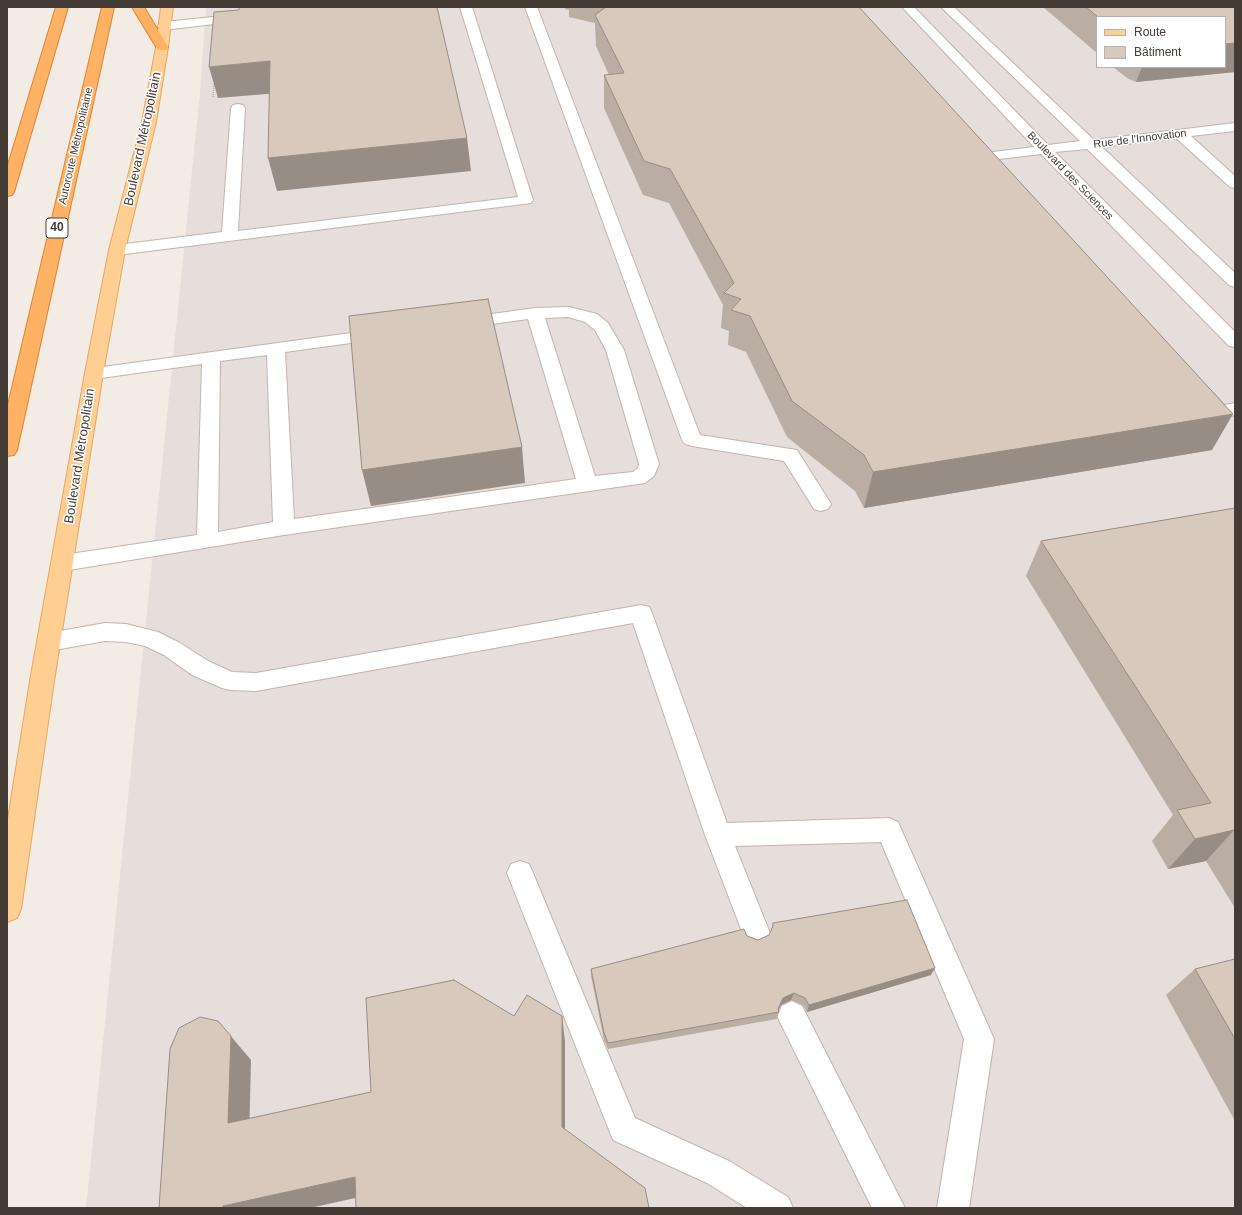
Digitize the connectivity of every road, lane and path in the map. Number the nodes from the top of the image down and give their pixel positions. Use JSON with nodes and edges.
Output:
{"nodes":[{"id":1,"x":62,"y":7,"type":"edge"},
{"id":2,"x":108,"y":7,"type":"edge"},
{"id":3,"x":138,"y":7,"type":"edge"},
{"id":4,"x":166,"y":7,"type":"edge"},
{"id":5,"x":466,"y":7,"type":"edge"},
{"id":6,"x":531,"y":7,"type":"edge"},
{"id":7,"x":908,"y":7,"type":"edge"},
{"id":8,"x":947,"y":7,"type":"edge"},
{"id":9,"x":252,"y":17,"type":"edge"},
{"id":10,"x":232,"y":19,"type":"junction"},
{"id":11,"x":164,"y":26,"type":"junction"},
{"id":12,"x":231,"y":32,"type":"edge"},
{"id":13,"x":162,"y":47,"type":"junction"},
{"id":14,"x":214,"y":79,"type":"edge"},
{"id":15,"x":213,"y":101,"type":"dead end"},
{"id":16,"x":238,"y":108,"type":"dead end"},
{"id":17,"x":1235,"y":128,"type":"edge"},
{"id":18,"x":1180,"y":134,"type":"junction"},
{"id":19,"x":980,"y":144,"type":"edge"},
{"id":20,"x":1091,"y":144,"type":"junction"},
{"id":21,"x":1045,"y":150,"type":"junction"},
{"id":22,"x":990,"y":156,"type":"junction"},
{"id":23,"x":1001,"y":167,"type":"edge"},
{"id":24,"x":1228,"y":172,"type":"edge"},
{"id":25,"x":1235,"y":184,"type":"edge"},
{"id":26,"x":7,"y":192,"type":"edge"},
{"id":27,"x":230,"y":236,"type":"junction"},
{"id":28,"x":117,"y":250,"type":"junction"},
{"id":29,"x":1235,"y":282,"type":"edge"},
{"id":30,"x":536,"y":317,"type":"junction"},
{"id":31,"x":448,"y":329,"type":"edge"},
{"id":32,"x":394,"y":335,"type":"edge"},
{"id":33,"x":1235,"y":342,"type":"edge"},
{"id":34,"x":276,"y":348,"type":"junction"},
{"id":35,"x":211,"y":357,"type":"junction"},
{"id":36,"x":94,"y":373,"type":"junction"},
{"id":37,"x":1198,"y":388,"type":"edge"},
{"id":38,"x":1235,"y":410,"type":"edge"},
{"id":39,"x":7,"y":450,"type":"edge"},
{"id":40,"x":587,"y":484,"type":"junction"},
{"id":41,"x":821,"y":504,"type":"dead end"},
{"id":42,"x":284,"y":528,"type":"junction"},
{"id":43,"x":207,"y":541,"type":"junction"},
{"id":44,"x":63,"y":563,"type":"junction"},
{"id":45,"x":49,"y":642,"type":"junction"},
{"id":46,"x":718,"y":835,"type":"junction"},
{"id":47,"x":520,"y":873,"type":"dead end"},
{"id":48,"x":7,"y":909,"type":"edge"},
{"id":49,"x":756,"y":933,"type":"dead end"},
{"id":50,"x":792,"y":1016,"type":"dead end"},
{"id":51,"x":777,"y":1208,"type":"edge"},
{"id":52,"x":889,"y":1208,"type":"edge"},
{"id":53,"x":953,"y":1208,"type":"edge"}],
"edges":[{"from":1,"to":26,"type":"highway"},
{"from":2,"to":39,"type":"highway","name":"Autoroute Métropolitaine","number":"40"},
{"from":3,"to":13,"type":"highway"},
{"from":4,"to":11,"type":"main road","name":"Boulevard Métropolitain"},
{"from":5,"to":27,"type":"street"},
{"from":6,"to":41,"type":"street"},
{"from":7,"to":21,"type":"street","name":"Boulevard des Sciences"},
{"from":8,"to":20,"type":"street"},
{"from":9,"to":10,"type":"street"},
{"from":10,"to":11,"type":"street"},
{"from":10,"to":12,"type":"street"},
{"from":11,"to":13,"type":"main road","name":"Boulevard Métropolitain"},
{"from":13,"to":28,"type":"main road","name":"Boulevard Métropolitain"},
{"from":14,"to":15,"type":"path"},
{"from":16,"to":27,"type":"street"},
{"from":17,"to":18,"type":"street","name":"Rue de l'Innovation"},
{"from":18,"to":20,"type":"street","name":"Rue de l'Innovation"},
{"from":18,"to":24,"type":"street"},
{"from":19,"to":22,"type":"street"},
{"from":20,"to":21,"type":"street","name":"Rue de l'Innovation"},
{"from":20,"to":29,"type":"street"},
{"from":21,"to":22,"type":"street","name":"Rue de l'Innovation"},
{"from":21,"to":33,"type":"street","name":"Boulevard des Sciences"},
{"from":22,"to":23,"type":"street"},
{"from":24,"to":25,"type":"street"},
{"from":27,"to":28,"type":"street"},
{"from":28,"to":36,"type":"main road","name":"Boulevard Métropolitain"},
{"from":30,"to":31,"type":"street"},
{"from":30,"to":40,"type":"street"},
{"from":30,"to":40,"type":"street"},
{"from":32,"to":34,"type":"street"},
{"from":34,"to":35,"type":"street"},
{"from":34,"to":42,"type":"street"},
{"from":35,"to":36,"type":"street"},
{"from":35,"to":43,"type":"street"},
{"from":36,"to":44,"type":"main road","name":"Boulevard Métropolitain"},
{"from":37,"to":38,"type":"street"},
{"from":40,"to":42,"type":"street"},
{"from":42,"to":43,"type":"street"},
{"from":43,"to":44,"type":"street"},
{"from":44,"to":45,"type":"main road","name":"Boulevard Métropolitain"},
{"from":45,"to":46,"type":"street"},
{"from":45,"to":48,"type":"main road","name":"Boulevard Métropolitain"},
{"from":46,"to":49,"type":"street"},
{"from":46,"to":53,"type":"street"},
{"from":47,"to":51,"type":"street"},
{"from":50,"to":52,"type":"street"}]}
